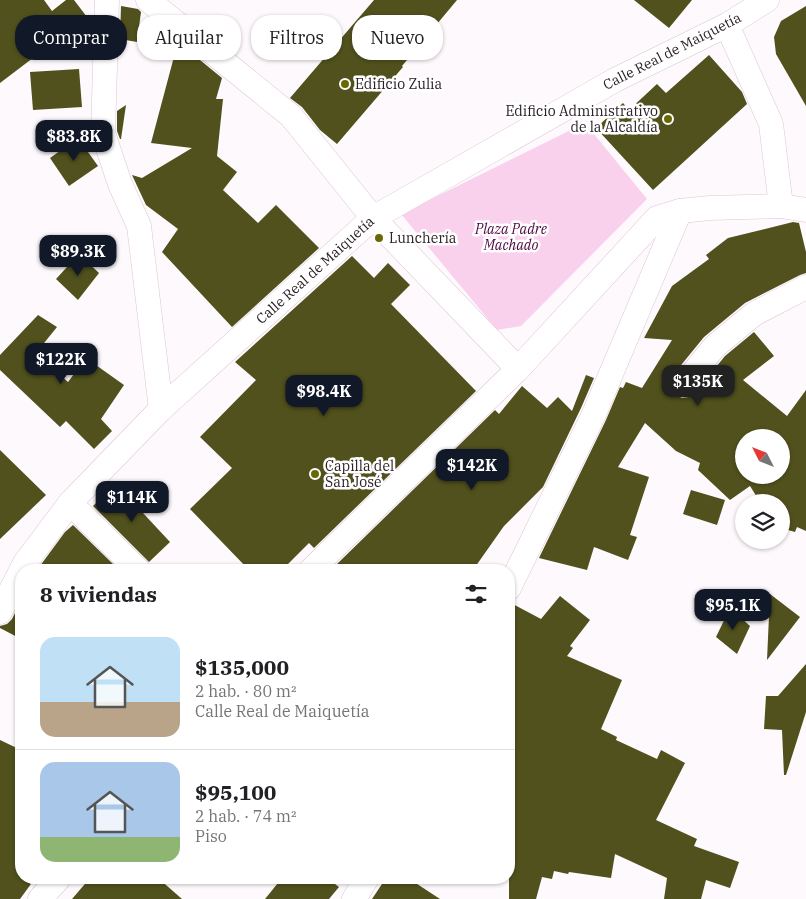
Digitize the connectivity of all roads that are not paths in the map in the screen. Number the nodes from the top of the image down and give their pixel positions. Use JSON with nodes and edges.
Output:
{"nodes":[{"id":1,"x":107,"y":0,"type":"edge"},
{"id":2,"x":148,"y":0,"type":"edge"},
{"id":3,"x":767,"y":0,"type":"edge"},
{"id":4,"x":727,"y":25,"type":"junction"},
{"id":5,"x":781,"y":206,"type":"junction"},
{"id":6,"x":806,"y":210,"type":"edge"},
{"id":7,"x":680,"y":211,"type":"junction"},
{"id":8,"x":373,"y":218,"type":"junction"},
{"id":9,"x":806,"y":287,"type":"edge"},
{"id":10,"x":518,"y":369,"type":"junction"},
{"id":11,"x":684,"y":384,"type":"dead end"},
{"id":12,"x":161,"y":409,"type":"junction"},
{"id":13,"x":70,"y":502,"type":"junction"},
{"id":14,"x":24,"y":564,"type":"edge"},
{"id":15,"x":132,"y":564,"type":"edge"},
{"id":16,"x":317,"y":564,"type":"edge"},
{"id":17,"x":515,"y":576,"type":"edge"},
{"id":18,"x":15,"y":583,"type":"edge"},
{"id":19,"x":0,"y":612,"type":"edge"},
{"id":20,"x":54,"y":884,"type":"edge"},
{"id":21,"x":363,"y":884,"type":"edge"},
{"id":22,"x":40,"y":899,"type":"edge"},
{"id":23,"x":354,"y":899,"type":"edge"}],
"edges":[{"from":1,"to":12,"type":"street"},
{"from":2,"to":8,"type":"street"},
{"from":3,"to":4,"type":"street","name":"Calle Real de Maiquetía"},
{"from":4,"to":5,"type":"street"},
{"from":4,"to":8,"type":"street","name":"Calle Real de Maiquetía"},
{"from":5,"to":6,"type":"street"},
{"from":5,"to":7,"type":"street"},
{"from":7,"to":10,"type":"street"},
{"from":7,"to":17,"type":"street"},
{"from":8,"to":10,"type":"street"},
{"from":8,"to":12,"type":"street","name":"Calle Real de Maiquetía"},
{"from":9,"to":11,"type":"street"},
{"from":10,"to":16,"type":"street"},
{"from":12,"to":13,"type":"street","name":"Calle Real de Maiquetía"},
{"from":13,"to":14,"type":"street","name":"Calle Real de Maiquetía"},
{"from":13,"to":15,"type":"street"},
{"from":18,"to":19,"type":"street","name":"Calle Real de Maiquetía"},
{"from":20,"to":22,"type":"street"},
{"from":21,"to":23,"type":"street"}]}
